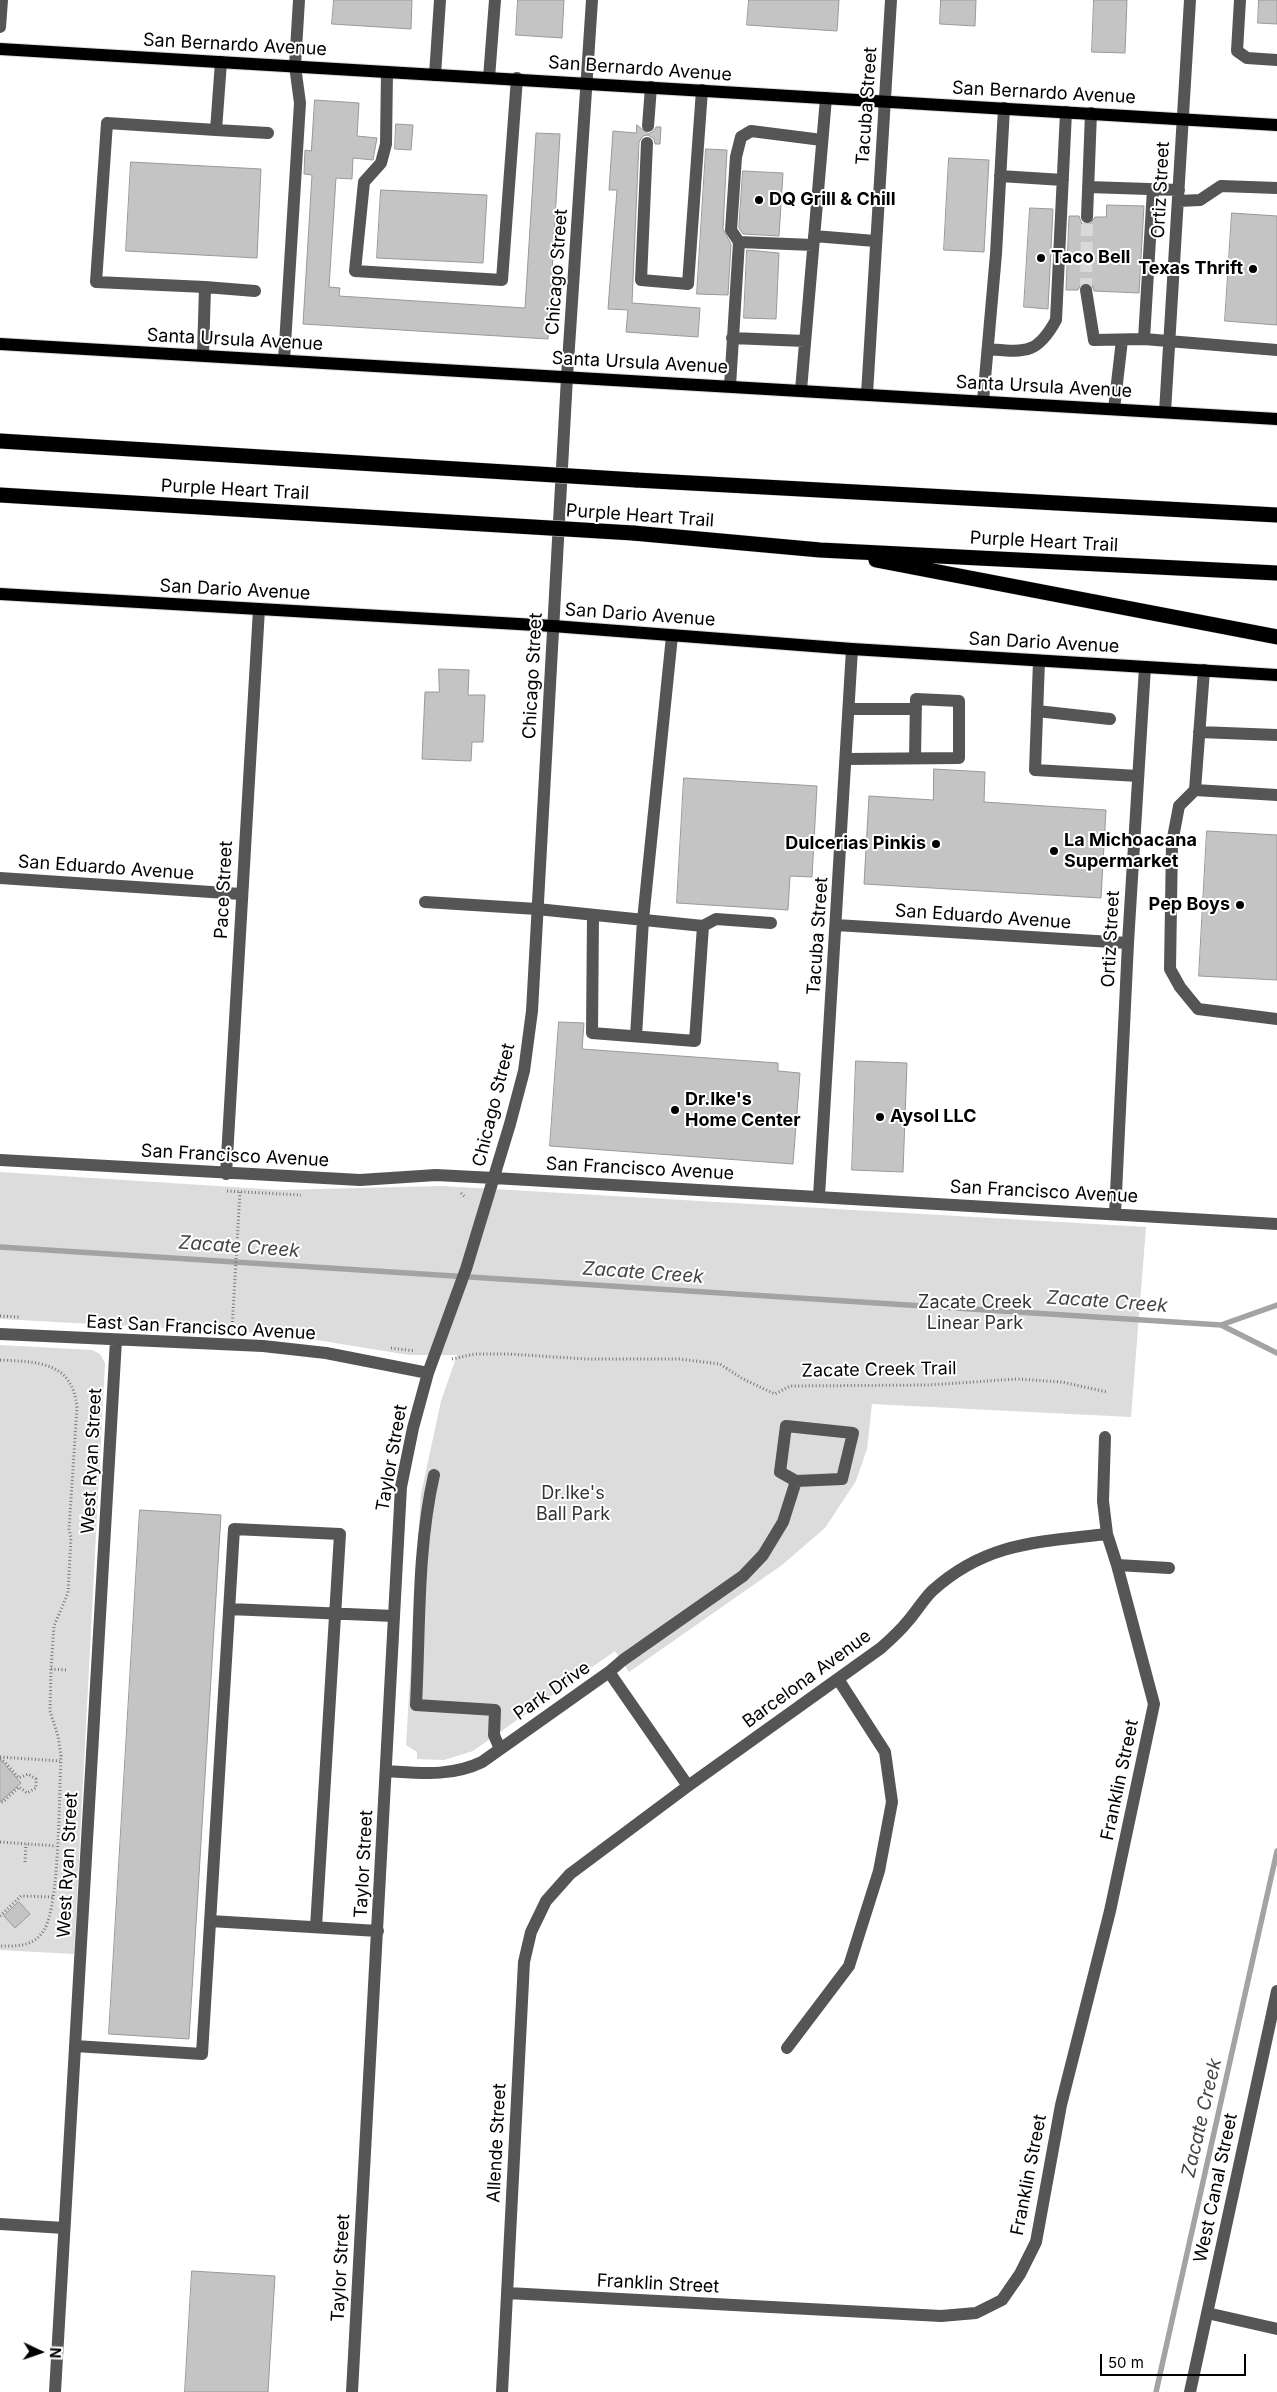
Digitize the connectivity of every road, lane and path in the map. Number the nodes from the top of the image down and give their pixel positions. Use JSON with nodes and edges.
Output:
{"nodes":[{"id":1,"x":2,"y":0,"type":"edge"},
{"id":2,"x":299,"y":0,"type":"edge"},
{"id":3,"x":440,"y":0,"type":"edge"},
{"id":4,"x":494,"y":0,"type":"edge"},
{"id":5,"x":592,"y":0,"type":"edge"},
{"id":6,"x":891,"y":0,"type":"edge"},
{"id":7,"x":1190,"y":0,"type":"edge"},
{"id":8,"x":1240,"y":0,"type":"edge"},
{"id":9,"x":0,"y":27,"type":"edge"},
{"id":10,"x":0,"y":49,"type":"edge"},
{"id":11,"x":1277,"y":60,"type":"edge"},
{"id":12,"x":222,"y":62,"type":"junction"},
{"id":13,"x":295,"y":66,"type":"junction"},
{"id":14,"x":387,"y":72,"type":"junction"},
{"id":15,"x":435,"y":74,"type":"junction"},
{"id":16,"x":489,"y":78,"type":"junction"},
{"id":17,"x":517,"y":78,"type":"junction"},
{"id":18,"x":587,"y":84,"type":"junction"},
{"id":19,"x":651,"y":87,"type":"junction"},
{"id":20,"x":702,"y":90,"type":"junction"},
{"id":21,"x":826,"y":98,"type":"junction"},
{"id":22,"x":885,"y":101,"type":"junction"},
{"id":23,"x":1004,"y":108,"type":"junction"},
{"id":24,"x":1066,"y":112,"type":"junction"},
{"id":25,"x":1091,"y":113,"type":"junction"},
{"id":26,"x":1183,"y":119,"type":"junction"},
{"id":27,"x":1277,"y":125,"type":"edge"},
{"id":28,"x":648,"y":126,"type":"dead end"},
{"id":29,"x":216,"y":130,"type":"junction"},
{"id":30,"x":268,"y":133,"type":"dead end"},
{"id":31,"x":822,"y":140,"type":"junction"},
{"id":32,"x":647,"y":143,"type":"dead end"},
{"id":33,"x":1000,"y":176,"type":"junction"},
{"id":34,"x":1063,"y":180,"type":"junction"},
{"id":35,"x":1088,"y":188,"type":"junction"},
{"id":36,"x":1277,"y":188,"type":"edge"},
{"id":37,"x":1153,"y":190,"type":"junction"},
{"id":38,"x":1178,"y":195,"type":"junction"},
{"id":39,"x":1087,"y":217,"type":"tunnel mouth"},
{"id":40,"x":813,"y":241,"type":"junction"},
{"id":41,"x":875,"y":241,"type":"junction"},
{"id":42,"x":738,"y":242,"type":"junction"},
{"id":43,"x":206,"y":288,"type":"junction"},
{"id":44,"x":1086,"y":290,"type":"tunnel mouth"},
{"id":45,"x":255,"y":291,"type":"dead end"},
{"id":46,"x":732,"y":338,"type":"junction"},
{"id":47,"x":1144,"y":339,"type":"junction"},
{"id":48,"x":1122,"y":340,"type":"junction"},
{"id":49,"x":805,"y":341,"type":"junction"},
{"id":50,"x":1170,"y":342,"type":"junction"},
{"id":51,"x":0,"y":344,"type":"edge"},
{"id":52,"x":988,"y":349,"type":"junction"},
{"id":53,"x":1277,"y":350,"type":"edge"},
{"id":54,"x":203,"y":355,"type":"junction"},
{"id":55,"x":284,"y":360,"type":"junction"},
{"id":56,"x":567,"y":376,"type":"junction"},
{"id":57,"x":730,"y":386,"type":"junction"},
{"id":58,"x":801,"y":390,"type":"junction"},
{"id":59,"x":867,"y":394,"type":"junction"},
{"id":60,"x":982,"y":401,"type":"junction"},
{"id":61,"x":1114,"y":409,"type":"junction"},
{"id":62,"x":1165,"y":412,"type":"junction"},
{"id":63,"x":1277,"y":419,"type":"edge"},
{"id":64,"x":0,"y":440,"type":"edge"},
{"id":65,"x":0,"y":495,"type":"edge"},
{"id":66,"x":1277,"y":515,"type":"edge"},
{"id":67,"x":820,"y":550,"type":"junction"},
{"id":68,"x":1277,"y":573,"type":"edge"},
{"id":69,"x":0,"y":594,"type":"edge"},
{"id":70,"x":258,"y":609,"type":"junction"},
{"id":71,"x":553,"y":626,"type":"junction"},
{"id":72,"x":672,"y":636,"type":"junction"},
{"id":73,"x":1277,"y":637,"type":"edge"},
{"id":74,"x":852,"y":649,"type":"junction"},
{"id":75,"x":1039,"y":660,"type":"junction"},
{"id":76,"x":1145,"y":667,"type":"junction"},
{"id":77,"x":1204,"y":670,"type":"junction"},
{"id":78,"x":1277,"y":675,"type":"edge"},
{"id":79,"x":849,"y":708,"type":"junction"},
{"id":80,"x":916,"y":709,"type":"junction"},
{"id":81,"x":1037,"y":712,"type":"junction"},
{"id":82,"x":1110,"y":719,"type":"dead end"},
{"id":83,"x":1200,"y":732,"type":"junction"},
{"id":84,"x":1277,"y":735,"type":"edge"},
{"id":85,"x":846,"y":758,"type":"junction"},
{"id":86,"x":915,"y":758,"type":"junction"},
{"id":87,"x":1138,"y":776,"type":"junction"},
{"id":88,"x":1195,"y":790,"type":"junction"},
{"id":89,"x":1277,"y":795,"type":"edge"},
{"id":90,"x":0,"y":878,"type":"edge"},
{"id":91,"x":241,"y":894,"type":"junction"},
{"id":92,"x":425,"y":902,"type":"dead end"},
{"id":93,"x":537,"y":909,"type":"junction"},
{"id":94,"x":593,"y":915,"type":"junction"},
{"id":95,"x":643,"y":920,"type":"junction"},
{"id":96,"x":771,"y":923,"type":"dead end"},
{"id":97,"x":836,"y":925,"type":"junction"},
{"id":98,"x":703,"y":926,"type":"junction"},
{"id":99,"x":1128,"y":943,"type":"junction"},
{"id":100,"x":1277,"y":1019,"type":"edge"},
{"id":101,"x":636,"y":1036,"type":"junction"},
{"id":102,"x":0,"y":1160,"type":"edge"},
{"id":103,"x":226,"y":1174,"type":"junction"},
{"id":104,"x":494,"y":1178,"type":"junction"},
{"id":105,"x":240,"y":1192,"type":"dead end"},
{"id":106,"x":819,"y":1196,"type":"junction"},
{"id":107,"x":1115,"y":1214,"type":"junction"},
{"id":108,"x":1277,"y":1224,"type":"edge"},
{"id":109,"x":232,"y":1329,"type":"dead end"},
{"id":110,"x":0,"y":1334,"type":"edge"},
{"id":111,"x":116,"y":1340,"type":"junction"},
{"id":112,"x":440,"y":1342,"type":"joint"},
{"id":113,"x":452,"y":1359,"type":"dead end"},
{"id":114,"x":0,"y":1360,"type":"edge"},
{"id":115,"x":428,"y":1373,"type":"junction"},
{"id":116,"x":1107,"y":1392,"type":"dead end"},
{"id":117,"x":1105,"y":1437,"type":"dead end"},
{"id":118,"x":434,"y":1475,"type":"dead end"},
{"id":119,"x":796,"y":1481,"type":"junction"},
{"id":120,"x":1107,"y":1534,"type":"junction"},
{"id":121,"x":1117,"y":1565,"type":"junction"},
{"id":122,"x":1169,"y":1568,"type":"dead end"},
{"id":123,"x":229,"y":1609,"type":"junction"},
{"id":124,"x":335,"y":1614,"type":"junction"},
{"id":125,"x":394,"y":1616,"type":"junction"},
{"id":126,"x":51,"y":1669,"type":"junction"},
{"id":127,"x":68,"y":1670,"type":"dead end"},
{"id":128,"x":609,"y":1672,"type":"junction"},
{"id":129,"x":838,"y":1679,"type":"junction"},
{"id":130,"x":500,"y":1749,"type":"junction"},
{"id":131,"x":0,"y":1758,"type":"edge"},
{"id":132,"x":60,"y":1761,"type":"junction"},
{"id":133,"x":387,"y":1771,"type":"junction"},
{"id":134,"x":19,"y":1778,"type":"junction"},
{"id":135,"x":688,"y":1786,"type":"junction"},
{"id":136,"x":19,"y":1787,"type":"junction"},
{"id":137,"x":0,"y":1802,"type":"edge"},
{"id":138,"x":0,"y":1842,"type":"edge"},
{"id":139,"x":26,"y":1844,"type":"junction"},
{"id":140,"x":56,"y":1846,"type":"junction"},
{"id":141,"x":25,"y":1862,"type":"dead end"},
{"id":142,"x":54,"y":1897,"type":"junction"},
{"id":143,"x":546,"y":1901,"type":"joint"},
{"id":144,"x":0,"y":1916,"type":"edge"},
{"id":145,"x":210,"y":1921,"type":"junction"},
{"id":146,"x":316,"y":1927,"type":"junction"},
{"id":147,"x":378,"y":1931,"type":"junction"},
{"id":148,"x":0,"y":1946,"type":"edge"},
{"id":149,"x":1277,"y":1991,"type":"edge"},
{"id":150,"x":1272,"y":2032,"type":"edge"},
{"id":151,"x":75,"y":2046,"type":"junction"},
{"id":152,"x":787,"y":2048,"type":"dead end"},
{"id":153,"x":0,"y":2224,"type":"edge"},
{"id":154,"x":64,"y":2228,"type":"junction"},
{"id":155,"x":507,"y":2293,"type":"junction"},
{"id":156,"x":1206,"y":2313,"type":"junction"},
{"id":157,"x":1277,"y":2328,"type":"edge"},
{"id":158,"x":55,"y":2392,"type":"edge"},
{"id":159,"x":352,"y":2392,"type":"edge"},
{"id":160,"x":502,"y":2392,"type":"edge"},
{"id":161,"x":1190,"y":2392,"type":"edge"}],
"edges":[{"from":1,"to":9,"type":"street"},
{"from":2,"to":13,"type":"street"},
{"from":3,"to":15,"type":"street"},
{"from":4,"to":16,"type":"street"},
{"from":5,"to":18,"type":"street","name":"Chicago Street"},
{"from":6,"to":22,"type":"street","name":"Tacuba Street"},
{"from":7,"to":26,"type":"street","name":"Ortiz Street"},
{"from":8,"to":11,"type":"street"},
{"from":10,"to":12,"type":"main road","name":"San Bernardo Avenue"},
{"from":12,"to":13,"type":"main road","name":"San Bernardo Avenue"},
{"from":12,"to":29,"type":"street"},
{"from":13,"to":14,"type":"main road","name":"San Bernardo Avenue"},
{"from":13,"to":55,"type":"street"},
{"from":14,"to":15,"type":"main road","name":"San Bernardo Avenue"},
{"from":14,"to":17,"type":"street"},
{"from":15,"to":16,"type":"main road","name":"San Bernardo Avenue"},
{"from":16,"to":17,"type":"main road","name":"San Bernardo Avenue"},
{"from":17,"to":18,"type":"main road","name":"San Bernardo Avenue"},
{"from":18,"to":19,"type":"main road","name":"San Bernardo Avenue"},
{"from":18,"to":56,"type":"street","name":"Chicago Street"},
{"from":19,"to":20,"type":"main road","name":"San Bernardo Avenue"},
{"from":19,"to":28,"type":"street"},
{"from":20,"to":21,"type":"main road","name":"San Bernardo Avenue"},
{"from":20,"to":32,"type":"street"},
{"from":21,"to":22,"type":"main road","name":"San Bernardo Avenue"},
{"from":21,"to":31,"type":"street"},
{"from":22,"to":23,"type":"main road","name":"San Bernardo Avenue"},
{"from":22,"to":41,"type":"street","name":"Tacuba Street"},
{"from":23,"to":24,"type":"main road","name":"San Bernardo Avenue"},
{"from":23,"to":33,"type":"street"},
{"from":24,"to":25,"type":"main road","name":"San Bernardo Avenue"},
{"from":24,"to":34,"type":"street"},
{"from":25,"to":26,"type":"main road","name":"San Bernardo Avenue"},
{"from":25,"to":35,"type":"street"},
{"from":26,"to":27,"type":"main road","name":"San Bernardo Avenue"},
{"from":26,"to":38,"type":"street","name":"Ortiz Street"},
{"from":29,"to":30,"type":"street"},
{"from":29,"to":43,"type":"street"},
{"from":31,"to":40,"type":"street"},
{"from":31,"to":42,"type":"street"},
{"from":33,"to":34,"type":"street"},
{"from":33,"to":52,"type":"street"},
{"from":34,"to":52,"type":"street"},
{"from":35,"to":37,"type":"street"},
{"from":35,"to":39,"type":"street"},
{"from":36,"to":38,"type":"street"},
{"from":37,"to":38,"type":"street"},
{"from":37,"to":47,"type":"street"},
{"from":38,"to":50,"type":"street","name":"Ortiz Street"},
{"from":40,"to":41,"type":"street"},
{"from":40,"to":42,"type":"street"},
{"from":40,"to":49,"type":"street"},
{"from":41,"to":59,"type":"street","name":"Tacuba Street"},
{"from":42,"to":46,"type":"street"},
{"from":43,"to":45,"type":"street"},
{"from":43,"to":54,"type":"street"},
{"from":44,"to":48,"type":"street"},
{"from":46,"to":49,"type":"street"},
{"from":46,"to":57,"type":"street"},
{"from":47,"to":48,"type":"street"},
{"from":47,"to":50,"type":"street"},
{"from":48,"to":61,"type":"street"},
{"from":49,"to":58,"type":"street"},
{"from":50,"to":53,"type":"street"},
{"from":50,"to":62,"type":"street","name":"Ortiz Street"},
{"from":51,"to":54,"type":"main road","name":"Santa Ursula Avenue"},
{"from":52,"to":60,"type":"street"},
{"from":54,"to":55,"type":"main road","name":"Santa Ursula Avenue"},
{"from":55,"to":56,"type":"main road","name":"Santa Ursula Avenue"},
{"from":56,"to":57,"type":"main road","name":"Santa Ursula Avenue"},
{"from":56,"to":71,"type":"street","name":"Chicago Street"},
{"from":57,"to":58,"type":"main road","name":"Santa Ursula Avenue"},
{"from":58,"to":59,"type":"main road","name":"Santa Ursula Avenue"},
{"from":59,"to":60,"type":"main road","name":"Santa Ursula Avenue"},
{"from":60,"to":61,"type":"main road","name":"Santa Ursula Avenue"},
{"from":61,"to":62,"type":"main road","name":"Santa Ursula Avenue"},
{"from":62,"to":63,"type":"main road","name":"Santa Ursula Avenue"},
{"from":64,"to":66,"type":"highway","name":"Purple Heart Trail","bridge":true},
{"from":65,"to":67,"type":"highway","name":"Purple Heart Trail","bridge":true},
{"from":67,"to":68,"type":"highway","name":"Purple Heart Trail"},
{"from":67,"to":73,"type":"highway"},
{"from":69,"to":70,"type":"main road","name":"San Dario Avenue"},
{"from":70,"to":71,"type":"main road","name":"San Dario Avenue"},
{"from":70,"to":91,"type":"street","name":"Pace Street"},
{"from":71,"to":72,"type":"main road","name":"San Dario Avenue"},
{"from":71,"to":93,"type":"street","name":"Chicago Street"},
{"from":72,"to":74,"type":"main road","name":"San Dario Avenue"},
{"from":72,"to":95,"type":"street"},
{"from":74,"to":75,"type":"main road","name":"San Dario Avenue"},
{"from":74,"to":79,"type":"street","name":"Tacuba Street"},
{"from":75,"to":76,"type":"main road","name":"San Dario Avenue"},
{"from":75,"to":81,"type":"street"},
{"from":76,"to":77,"type":"main road","name":"San Dario Avenue"},
{"from":76,"to":87,"type":"street","name":"Ortiz Street"},
{"from":77,"to":78,"type":"main road","name":"San Dario Avenue"},
{"from":77,"to":83,"type":"street"},
{"from":79,"to":80,"type":"street"},
{"from":79,"to":85,"type":"street","name":"Tacuba Street"},
{"from":80,"to":86,"type":"street"},
{"from":80,"to":86,"type":"street"},
{"from":81,"to":82,"type":"street"},
{"from":81,"to":87,"type":"street"},
{"from":83,"to":84,"type":"street"},
{"from":83,"to":88,"type":"street"},
{"from":85,"to":86,"type":"street"},
{"from":85,"to":97,"type":"street","name":"Tacuba Street"},
{"from":87,"to":99,"type":"street","name":"Ortiz Street"},
{"from":88,"to":89,"type":"street"},
{"from":88,"to":100,"type":"street"},
{"from":90,"to":91,"type":"street","name":"San Eduardo Avenue"},
{"from":91,"to":103,"type":"street","name":"Pace Street"},
{"from":92,"to":93,"type":"street"},
{"from":93,"to":94,"type":"street"},
{"from":93,"to":104,"type":"street","name":"Chicago Street"},
{"from":94,"to":95,"type":"street"},
{"from":94,"to":101,"type":"street"},
{"from":95,"to":98,"type":"street"},
{"from":95,"to":101,"type":"street"},
{"from":96,"to":98,"type":"street"},
{"from":97,"to":99,"type":"street","name":"San Eduardo Avenue"},
{"from":97,"to":106,"type":"street","name":"Tacuba Street"},
{"from":98,"to":101,"type":"street"},
{"from":99,"to":107,"type":"street","name":"Ortiz Street"},
{"from":102,"to":103,"type":"street","name":"San Francisco Avenue"},
{"from":103,"to":104,"type":"street","name":"San Francisco Avenue"},
{"from":104,"to":106,"type":"street","name":"San Francisco Avenue"},
{"from":104,"to":112,"type":"street","name":"Chicago Street"},
{"from":105,"to":109,"type":"path"},
{"from":106,"to":107,"type":"street","name":"San Francisco Avenue"},
{"from":107,"to":108,"type":"street","name":"San Francisco Avenue"},
{"from":110,"to":111,"type":"street","name":"East San Francisco Avenue"},
{"from":111,"to":115,"type":"street","name":"East San Francisco Avenue"},
{"from":111,"to":151,"type":"street","name":"West Ryan Street"},
{"from":112,"to":115,"type":"street","name":"Taylor Street"},
{"from":113,"to":116,"type":"path","name":"Zacate Creek Trail"},
{"from":114,"to":126,"type":"path"},
{"from":115,"to":125,"type":"street","name":"Taylor Street"},
{"from":117,"to":120,"type":"street","name":"Franklin Street"},
{"from":118,"to":130,"type":"street"},
{"from":119,"to":119,"type":"street"},
{"from":119,"to":128,"type":"street"},
{"from":120,"to":121,"type":"street","name":"Franklin Street"},
{"from":120,"to":129,"type":"street","name":"Barcelona Avenue"},
{"from":121,"to":122,"type":"street"},
{"from":121,"to":155,"type":"street","name":"Franklin Street"},
{"from":123,"to":124,"type":"street"},
{"from":123,"to":124,"type":"street"},
{"from":123,"to":145,"type":"street"},
{"from":124,"to":125,"type":"street"},
{"from":124,"to":146,"type":"street"},
{"from":125,"to":133,"type":"street","name":"Taylor Street"},
{"from":126,"to":127,"type":"path"},
{"from":126,"to":132,"type":"path"},
{"from":128,"to":130,"type":"street","name":"Park Drive"},
{"from":128,"to":135,"type":"street","name":"Park Drive"},
{"from":129,"to":135,"type":"street","name":"Barcelona Avenue"},
{"from":129,"to":152,"type":"street"},
{"from":130,"to":133,"type":"street","name":"Park Drive"},
{"from":131,"to":132,"type":"path"},
{"from":131,"to":134,"type":"path"},
{"from":132,"to":140,"type":"path"},
{"from":133,"to":147,"type":"street","name":"Taylor Street"},
{"from":134,"to":136,"type":"path"},
{"from":134,"to":136,"type":"path"},
{"from":135,"to":143,"type":"street","name":"Barcelona Avenue"},
{"from":136,"to":137,"type":"path"},
{"from":138,"to":139,"type":"path"},
{"from":139,"to":140,"type":"path"},
{"from":139,"to":141,"type":"path"},
{"from":140,"to":142,"type":"path"},
{"from":142,"to":144,"type":"path"},
{"from":142,"to":148,"type":"path"},
{"from":143,"to":155,"type":"street","name":"Allende Street"},
{"from":145,"to":146,"type":"street"},
{"from":145,"to":151,"type":"street"},
{"from":146,"to":147,"type":"street"},
{"from":147,"to":159,"type":"street","name":"Taylor Street"},
{"from":149,"to":150,"type":"street","name":"West Canal Street"},
{"from":150,"to":156,"type":"street","name":"West Canal Street"},
{"from":151,"to":154,"type":"street","name":"West Ryan Street"},
{"from":153,"to":154,"type":"street"},
{"from":154,"to":158,"type":"street","name":"West Ryan Street"},
{"from":155,"to":160,"type":"street","name":"Allende Street"},
{"from":156,"to":157,"type":"street"},
{"from":156,"to":161,"type":"street","name":"West Canal Street"}]}
